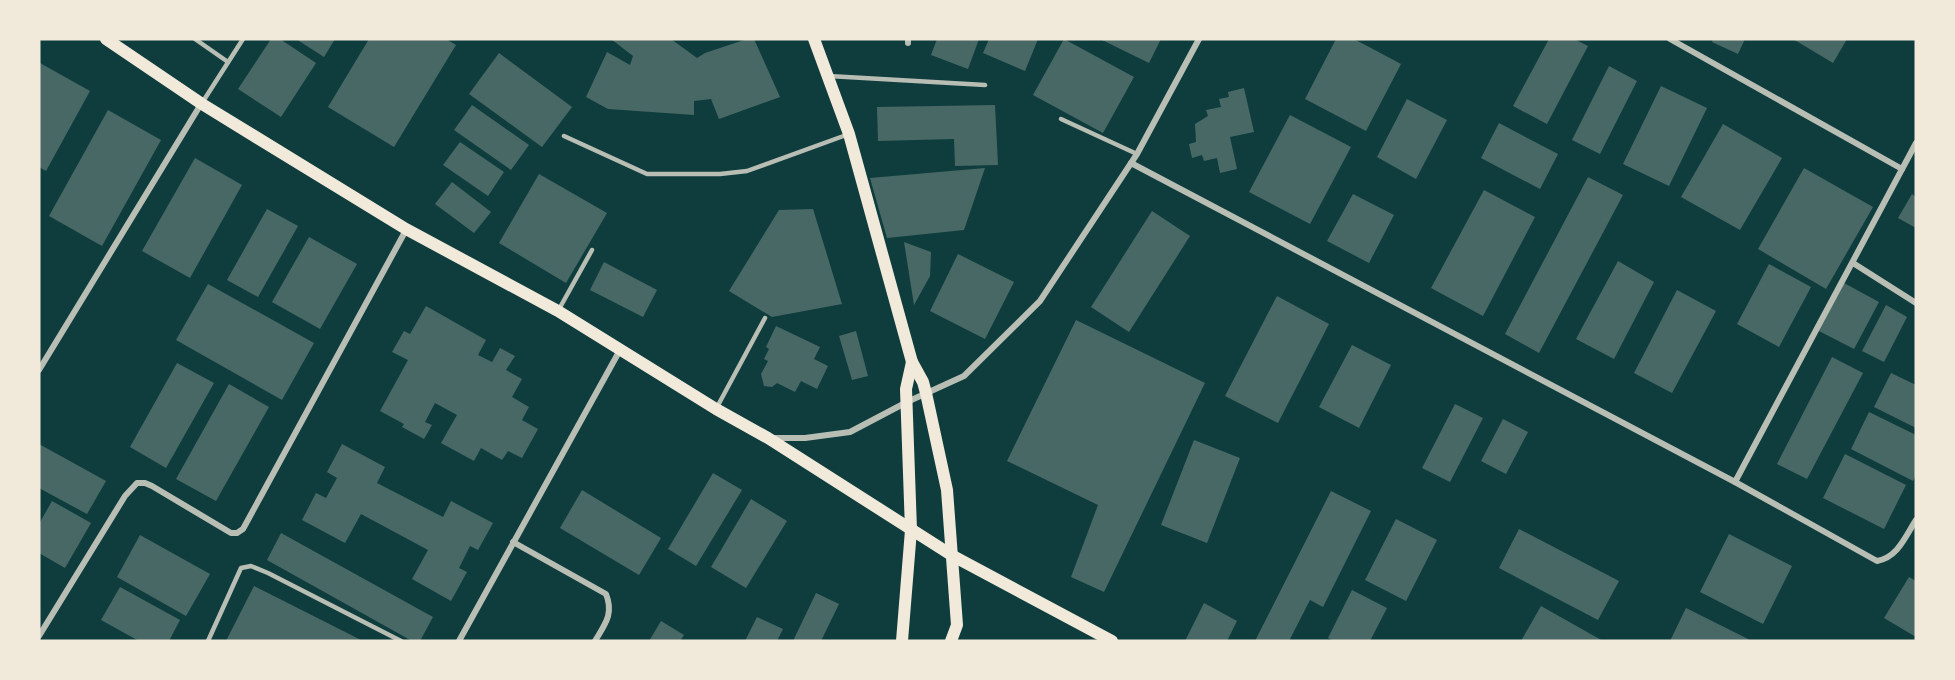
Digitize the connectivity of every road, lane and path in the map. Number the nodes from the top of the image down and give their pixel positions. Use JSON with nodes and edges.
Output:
{"nodes":[{"id":1,"x":106,"y":39,"type":"edge"},
{"id":2,"x":195,"y":39,"type":"edge"},
{"id":3,"x":243,"y":39,"type":"edge"},
{"id":4,"x":814,"y":39,"type":"edge"},
{"id":5,"x":1199,"y":39,"type":"edge"},
{"id":6,"x":1670,"y":39,"type":"edge"},
{"id":7,"x":228,"y":62,"type":"junction"},
{"id":8,"x":827,"y":76,"type":"junction"},
{"id":9,"x":985,"y":85,"type":"dead end"},
{"id":10,"x":202,"y":104,"type":"junction"},
{"id":11,"x":1061,"y":119,"type":"dead end"},
{"id":12,"x":849,"y":134,"type":"junction"},
{"id":13,"x":564,"y":136,"type":"dead end"},
{"id":14,"x":1916,"y":143,"type":"edge"},
{"id":15,"x":1137,"y":154,"type":"junction"},
{"id":16,"x":1131,"y":163,"type":"junction"},
{"id":17,"x":1902,"y":169,"type":"junction"},
{"id":18,"x":406,"y":229,"type":"junction"},
{"id":19,"x":592,"y":250,"type":"dead end"},
{"id":20,"x":1853,"y":262,"type":"junction"},
{"id":21,"x":1916,"y":303,"type":"edge"},
{"id":22,"x":558,"y":311,"type":"junction"},
{"id":23,"x":765,"y":318,"type":"dead end"},
{"id":24,"x":621,"y":349,"type":"junction"},
{"id":25,"x":912,"y":362,"type":"junction"},
{"id":26,"x":39,"y":370,"type":"edge"},
{"id":27,"x":926,"y":393,"type":"junction"},
{"id":28,"x":907,"y":402,"type":"junction"},
{"id":29,"x":716,"y":409,"type":"junction"},
{"id":30,"x":768,"y":438,"type":"junction"},
{"id":31,"x":1735,"y":482,"type":"junction"},
{"id":32,"x":1916,"y":520,"type":"edge"},
{"id":33,"x":910,"y":530,"type":"junction"},
{"id":34,"x":513,"y":542,"type":"junction"},
{"id":35,"x":953,"y":556,"type":"junction"},
{"id":36,"x":39,"y":635,"type":"edge"},
{"id":37,"x":208,"y":641,"type":"edge"},
{"id":38,"x":401,"y":641,"type":"edge"},
{"id":39,"x":459,"y":641,"type":"edge"},
{"id":40,"x":595,"y":641,"type":"edge"},
{"id":41,"x":902,"y":641,"type":"edge"},
{"id":42,"x":951,"y":641,"type":"edge"},
{"id":43,"x":1112,"y":641,"type":"edge"}],
"edges":[{"from":1,"to":10,"type":"main road"},
{"from":2,"to":7,"type":"lane"},
{"from":3,"to":7,"type":"lane"},
{"from":4,"to":8,"type":"main road"},
{"from":5,"to":15,"type":"street"},
{"from":6,"to":17,"type":"street"},
{"from":7,"to":10,"type":"lane"},
{"from":8,"to":9,"type":"lane"},
{"from":8,"to":12,"type":"main road"},
{"from":10,"to":18,"type":"main road"},
{"from":10,"to":26,"type":"street"},
{"from":11,"to":15,"type":"lane"},
{"from":12,"to":13,"type":"lane"},
{"from":12,"to":25,"type":"main road"},
{"from":14,"to":17,"type":"street"},
{"from":15,"to":16,"type":"street"},
{"from":16,"to":27,"type":"street"},
{"from":16,"to":31,"type":"street"},
{"from":17,"to":20,"type":"street"},
{"from":18,"to":22,"type":"main road"},
{"from":18,"to":36,"type":"street"},
{"from":19,"to":22,"type":"lane"},
{"from":20,"to":21,"type":"street"},
{"from":20,"to":31,"type":"street"},
{"from":22,"to":24,"type":"main road"},
{"from":23,"to":29,"type":"lane"},
{"from":24,"to":29,"type":"main road"},
{"from":24,"to":34,"type":"street"},
{"from":25,"to":27,"type":"main road"},
{"from":25,"to":28,"type":"main road"},
{"from":27,"to":28,"type":"street"},
{"from":27,"to":35,"type":"main road"},
{"from":28,"to":30,"type":"street"},
{"from":28,"to":33,"type":"main road"},
{"from":29,"to":30,"type":"main road"},
{"from":30,"to":33,"type":"main road"},
{"from":31,"to":32,"type":"street"},
{"from":33,"to":35,"type":"main road"},
{"from":33,"to":41,"type":"main road"},
{"from":34,"to":39,"type":"street"},
{"from":34,"to":40,"type":"street"},
{"from":35,"to":42,"type":"main road"},
{"from":35,"to":43,"type":"main road"},
{"from":37,"to":38,"type":"lane"}]}
